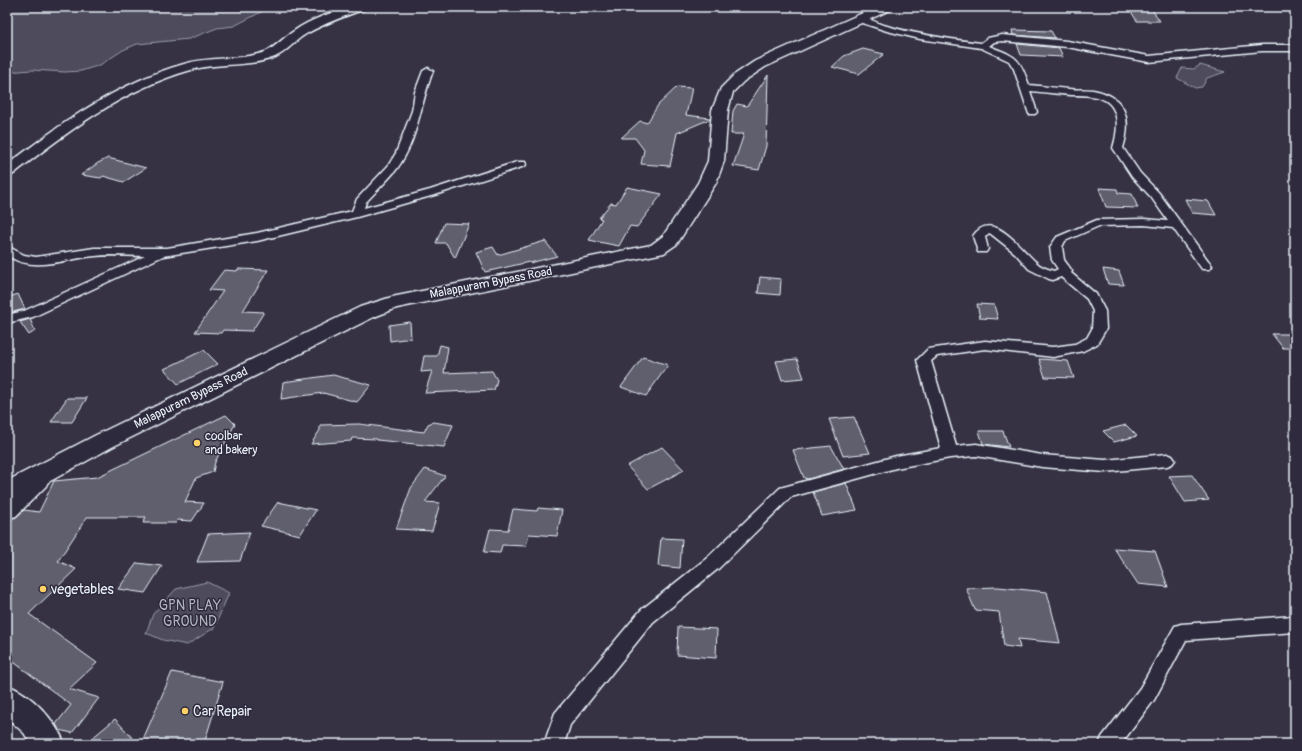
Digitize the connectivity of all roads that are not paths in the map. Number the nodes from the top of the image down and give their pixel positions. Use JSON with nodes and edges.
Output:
{"nodes":[{"id":1,"x":361,"y":7,"type":"edge"},
{"id":2,"x":886,"y":7,"type":"edge"},
{"id":3,"x":859,"y":19,"type":"junction"},
{"id":4,"x":983,"y":46,"type":"junction"},
{"id":5,"x":1295,"y":48,"type":"edge"},
{"id":6,"x":428,"y":71,"type":"dead end"},
{"id":7,"x":1024,"y":88,"type":"junction"},
{"id":8,"x":1032,"y":112,"type":"dead end"},
{"id":9,"x":521,"y":164,"type":"dead end"},
{"id":10,"x":7,"y":172,"type":"edge"},
{"id":11,"x":357,"y":214,"type":"junction"},
{"id":12,"x":1177,"y":225,"type":"junction"},
{"id":13,"x":982,"y":249,"type":"dead end"},
{"id":14,"x":7,"y":250,"type":"edge"},
{"id":15,"x":164,"y":252,"type":"junction"},
{"id":16,"x":1206,"y":266,"type":"dead end"},
{"id":17,"x":1062,"y":272,"type":"junction"},
{"id":18,"x":7,"y":318,"type":"edge"},
{"id":19,"x":950,"y":452,"type":"junction"},
{"id":20,"x":1167,"y":460,"type":"dead end"},
{"id":21,"x":42,"y":474,"type":"junction"},
{"id":22,"x":7,"y":493,"type":"edge"},
{"id":23,"x":7,"y":509,"type":"edge"},
{"id":24,"x":1295,"y":624,"type":"edge"},
{"id":25,"x":7,"y":699,"type":"edge"},
{"id":26,"x":48,"y":744,"type":"edge"},
{"id":27,"x":554,"y":744,"type":"edge"},
{"id":28,"x":1109,"y":744,"type":"edge"}],
"edges":[{"from":1,"to":10,"type":"street"},
{"from":2,"to":3,"type":"main road","name":"Malappuram Bypass Road"},
{"from":3,"to":4,"type":"street"},
{"from":3,"to":21,"type":"main road","name":"Malappuram Bypass Road"},
{"from":4,"to":5,"type":"street"},
{"from":4,"to":7,"type":"street"},
{"from":6,"to":11,"type":"street"},
{"from":7,"to":8,"type":"street"},
{"from":7,"to":12,"type":"street"},
{"from":9,"to":11,"type":"street"},
{"from":11,"to":15,"type":"street"},
{"from":12,"to":16,"type":"street"},
{"from":12,"to":17,"type":"street"},
{"from":13,"to":17,"type":"street"},
{"from":14,"to":15,"type":"street"},
{"from":15,"to":18,"type":"street"},
{"from":17,"to":19,"type":"street"},
{"from":19,"to":20,"type":"street"},
{"from":19,"to":27,"type":"street"},
{"from":21,"to":22,"type":"main road","name":"Malappuram Bypass Road"},
{"from":21,"to":23,"type":"main road"},
{"from":24,"to":28,"type":"street"},
{"from":25,"to":26,"type":"main road"}]}
